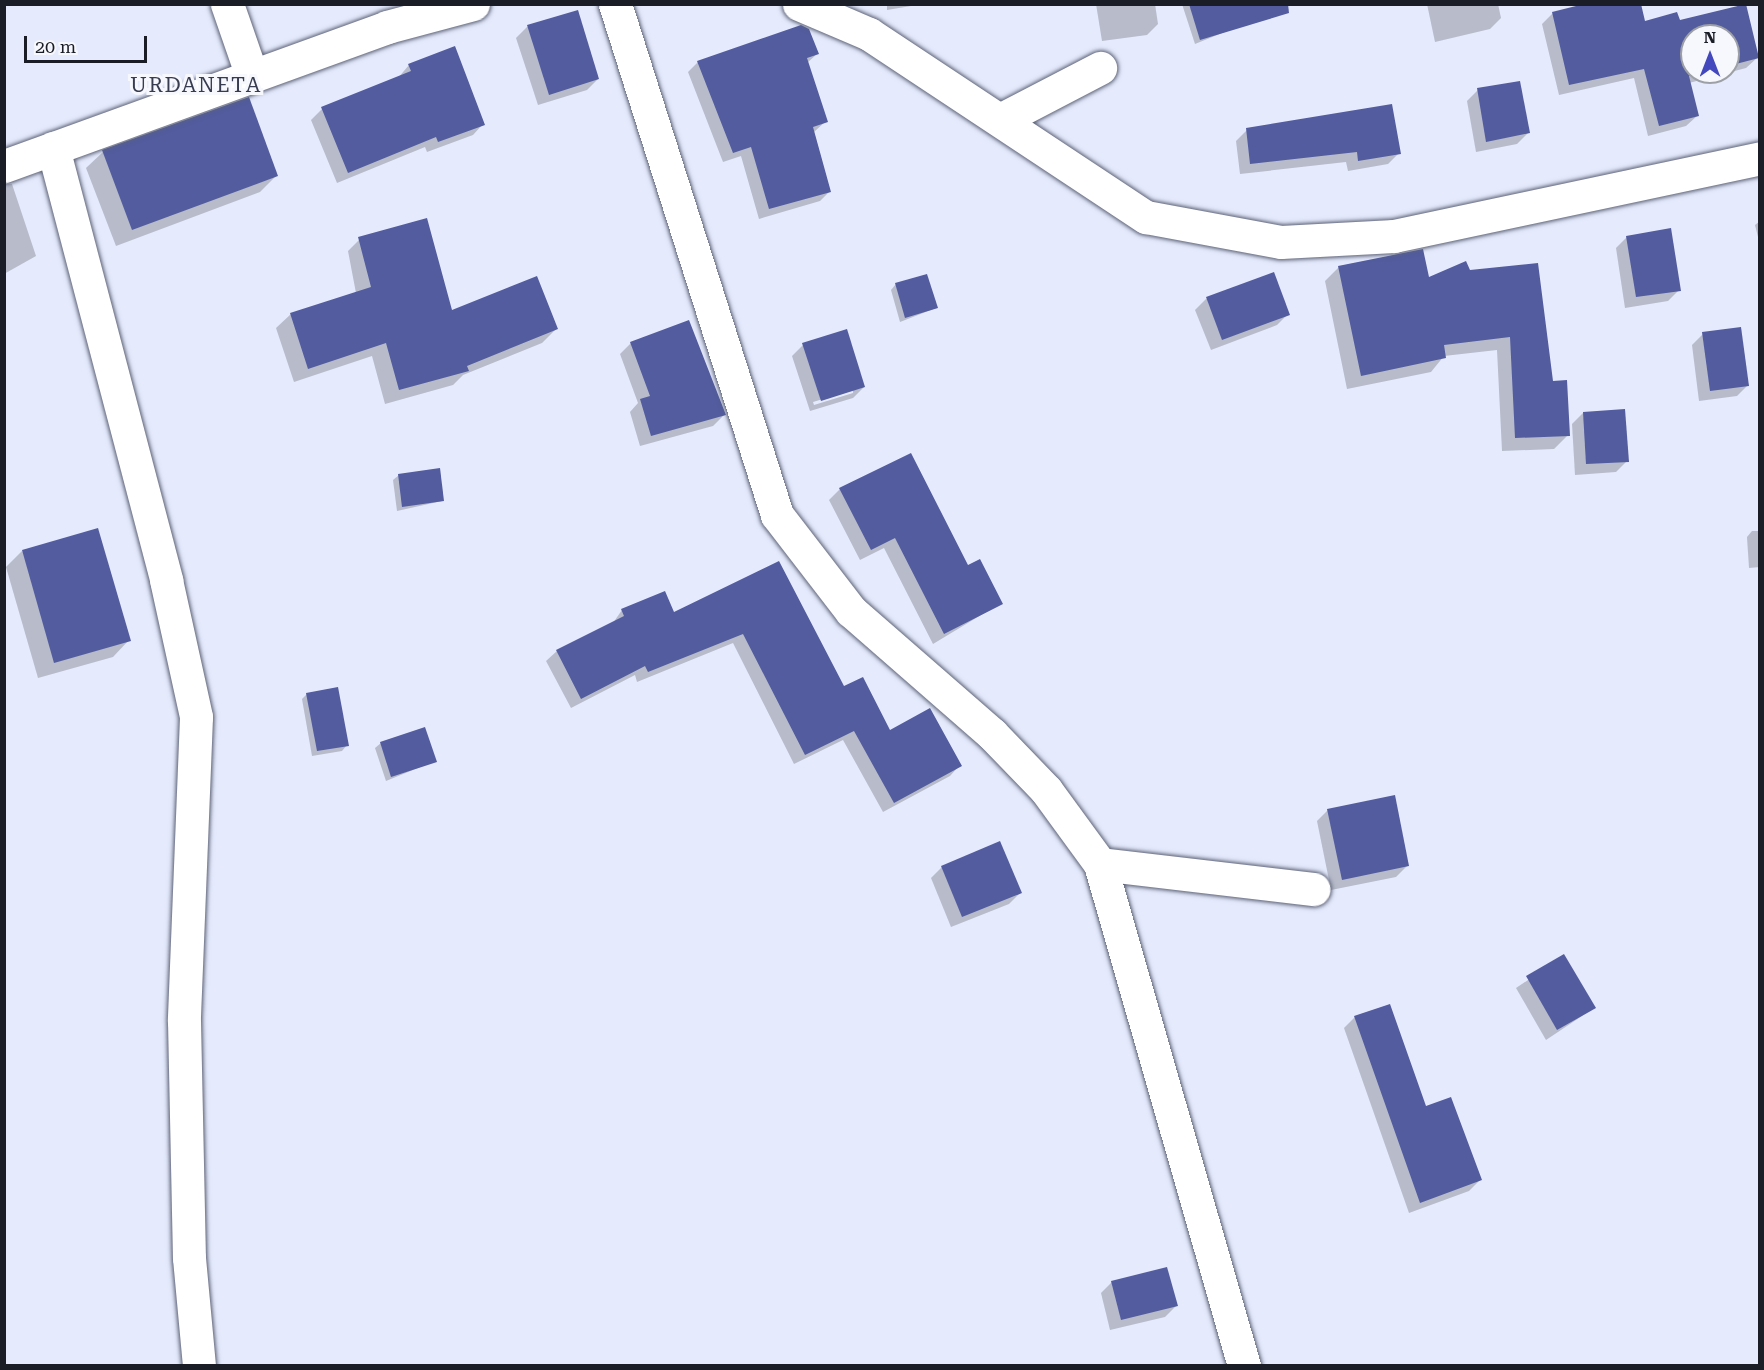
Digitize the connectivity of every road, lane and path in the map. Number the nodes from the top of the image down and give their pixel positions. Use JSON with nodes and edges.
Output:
{"nodes":[{"id":1,"x":227,"y":4,"type":"edge"},
{"id":2,"x":473,"y":4,"type":"edge"},
{"id":3,"x":615,"y":4,"type":"edge"},
{"id":4,"x":799,"y":4,"type":"edge"},
{"id":5,"x":1100,"y":69,"type":"dead end"},
{"id":6,"x":252,"y":76,"type":"junction"},
{"id":7,"x":1000,"y":120,"type":"junction"},
{"id":8,"x":53,"y":148,"type":"junction"},
{"id":9,"x":1760,"y":158,"type":"edge"},
{"id":10,"x":4,"y":166,"type":"edge"},
{"id":11,"x":1100,"y":864,"type":"junction"},
{"id":12,"x":1314,"y":890,"type":"dead end"},
{"id":13,"x":199,"y":1365,"type":"edge"},
{"id":14,"x":1245,"y":1365,"type":"edge"}],
"edges":[{"from":1,"to":6,"type":"street"},
{"from":2,"to":6,"type":"street"},
{"from":3,"to":11,"type":"street"},
{"from":4,"to":7,"type":"street"},
{"from":5,"to":7,"type":"street"},
{"from":6,"to":8,"type":"street"},
{"from":7,"to":9,"type":"street"},
{"from":8,"to":10,"type":"street"},
{"from":8,"to":13,"type":"street"},
{"from":11,"to":12,"type":"street"},
{"from":11,"to":14,"type":"street"}]}
